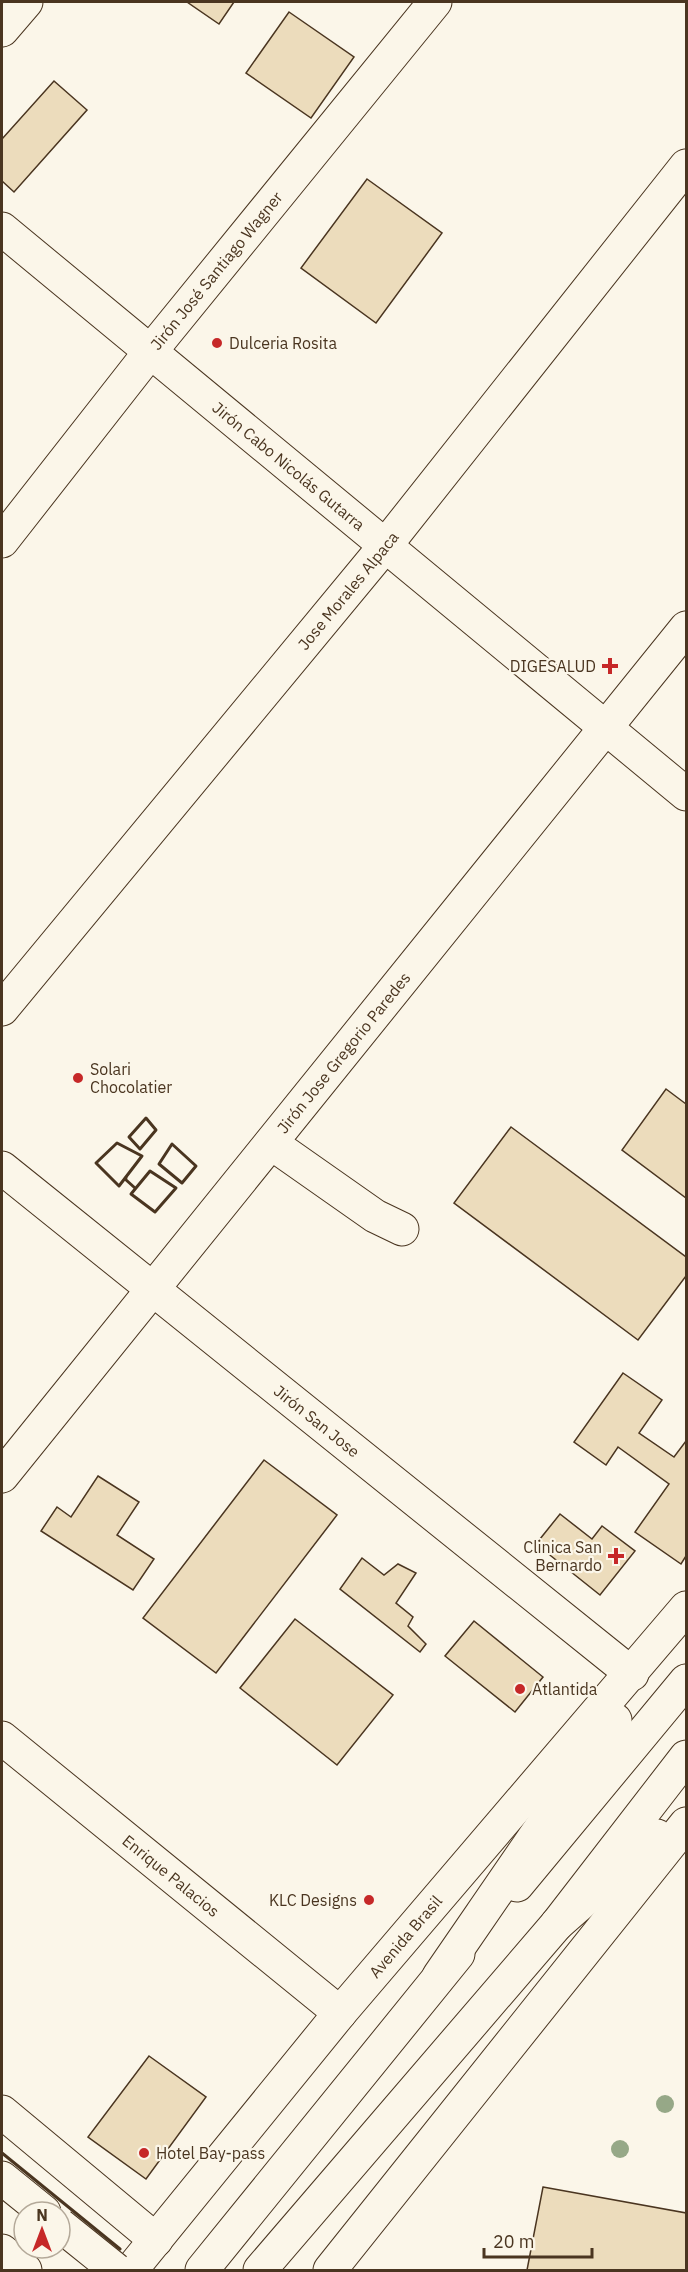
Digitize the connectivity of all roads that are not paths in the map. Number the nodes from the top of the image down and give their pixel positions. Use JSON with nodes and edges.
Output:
{"nodes":[{"id":1,"x":26,"y":2,"type":"edge"},
{"id":2,"x":435,"y":2,"type":"edge"},
{"id":3,"x":2,"y":30,"type":"edge"},
{"id":4,"x":687,"y":166,"type":"edge"},
{"id":5,"x":2,"y":229,"type":"edge"},
{"id":6,"x":150,"y":352,"type":"junction"},
{"id":7,"x":2,"y":542,"type":"edge"},
{"id":8,"x":385,"y":546,"type":"junction"},
{"id":9,"x":687,"y":628,"type":"edge"},
{"id":10,"x":605,"y":727,"type":"junction"},
{"id":11,"x":687,"y":794,"type":"edge"},
{"id":12,"x":2,"y":1009,"type":"edge"},
{"id":13,"x":271,"y":1143,"type":"junction"},
{"id":14,"x":2,"y":1168,"type":"edge"},
{"id":15,"x":402,"y":1229,"type":"dead end"},
{"id":16,"x":153,"y":1289,"type":"junction"},
{"id":17,"x":2,"y":1476,"type":"edge"},
{"id":18,"x":687,"y":1608,"type":"edge"},
{"id":19,"x":632,"y":1674,"type":"junction"},
{"id":20,"x":687,"y":1681,"type":"edge"},
{"id":21,"x":2,"y":1738,"type":"edge"},
{"id":22,"x":687,"y":1757,"type":"edge"},
{"id":23,"x":687,"y":1810,"type":"edge"},
{"id":24,"x":687,"y":1824,"type":"edge"},
{"id":25,"x":557,"y":1924,"type":"junction"},
{"id":26,"x":439,"y":1976,"type":"junction"},
{"id":27,"x":340,"y":2013,"type":"junction"},
{"id":28,"x":2,"y":2112,"type":"edge"},
{"id":29,"x":2,"y":2178,"type":"edge"},
{"id":30,"x":29,"y":2200,"type":"edge"},
{"id":31,"x":72,"y":2235,"type":"edge"},
{"id":32,"x":156,"y":2240,"type":"junction"},
{"id":33,"x":2,"y":2251,"type":"edge"},
{"id":34,"x":25,"y":2271,"type":"edge"},
{"id":35,"x":116,"y":2271,"type":"edge"},
{"id":36,"x":130,"y":2271,"type":"edge"},
{"id":37,"x":202,"y":2271,"type":"edge"},
{"id":38,"x":260,"y":2271,"type":"edge"},
{"id":39,"x":330,"y":2271,"type":"edge"}],
"edges":[{"from":1,"to":3,"type":"street"},
{"from":2,"to":6,"type":"street","name":"Jirón José Santiago Wagner"},
{"from":4,"to":8,"type":"street","name":"Jose Morales Alpaca"},
{"from":5,"to":6,"type":"street","name":"Jirón Cabo Nicolás Gutarra"},
{"from":6,"to":7,"type":"street","name":"Jirón José Santiago Wagner"},
{"from":6,"to":8,"type":"street","name":"Jirón Cabo Nicolás Gutarra"},
{"from":8,"to":10,"type":"street","name":"Jirón Cabo Nicolás Gutarra"},
{"from":8,"to":12,"type":"street","name":"Jose Morales Alpaca"},
{"from":9,"to":10,"type":"street","name":"Jirón Jose Gregorio Paredes"},
{"from":10,"to":11,"type":"street","name":"Jirón Cabo Nicolás Gutarra"},
{"from":10,"to":13,"type":"street","name":"Jirón Jose Gregorio Paredes"},
{"from":13,"to":15,"type":"street"},
{"from":13,"to":16,"type":"street","name":"Jirón Jose Gregorio Paredes"},
{"from":14,"to":16,"type":"street","name":"Jirón San Jose"},
{"from":16,"to":17,"type":"street","name":"Jirón Jose Gregorio Paredes"},
{"from":16,"to":19,"type":"street","name":"Jirón San Jose"},
{"from":18,"to":19,"type":"street","name":"Avenida Brasil"},
{"from":19,"to":26,"type":"street"},
{"from":19,"to":27,"type":"street","name":"Avenida Brasil"},
{"from":20,"to":26,"type":"street"},
{"from":21,"to":27,"type":"street","name":"Enrique Palacios"},
{"from":22,"to":25,"type":"street"},
{"from":23,"to":25,"type":"street"},
{"from":24,"to":39,"type":"street"},
{"from":25,"to":38,"type":"street"},
{"from":26,"to":37,"type":"street"},
{"from":27,"to":32,"type":"street","name":"Avenida Brasil"},
{"from":28,"to":32,"type":"street"},
{"from":29,"to":30,"type":"street"},
{"from":31,"to":35,"type":"street","bridge":true},
{"from":32,"to":36,"type":"street","name":"Avenida Brasil"},
{"from":33,"to":34,"type":"street"}]}
